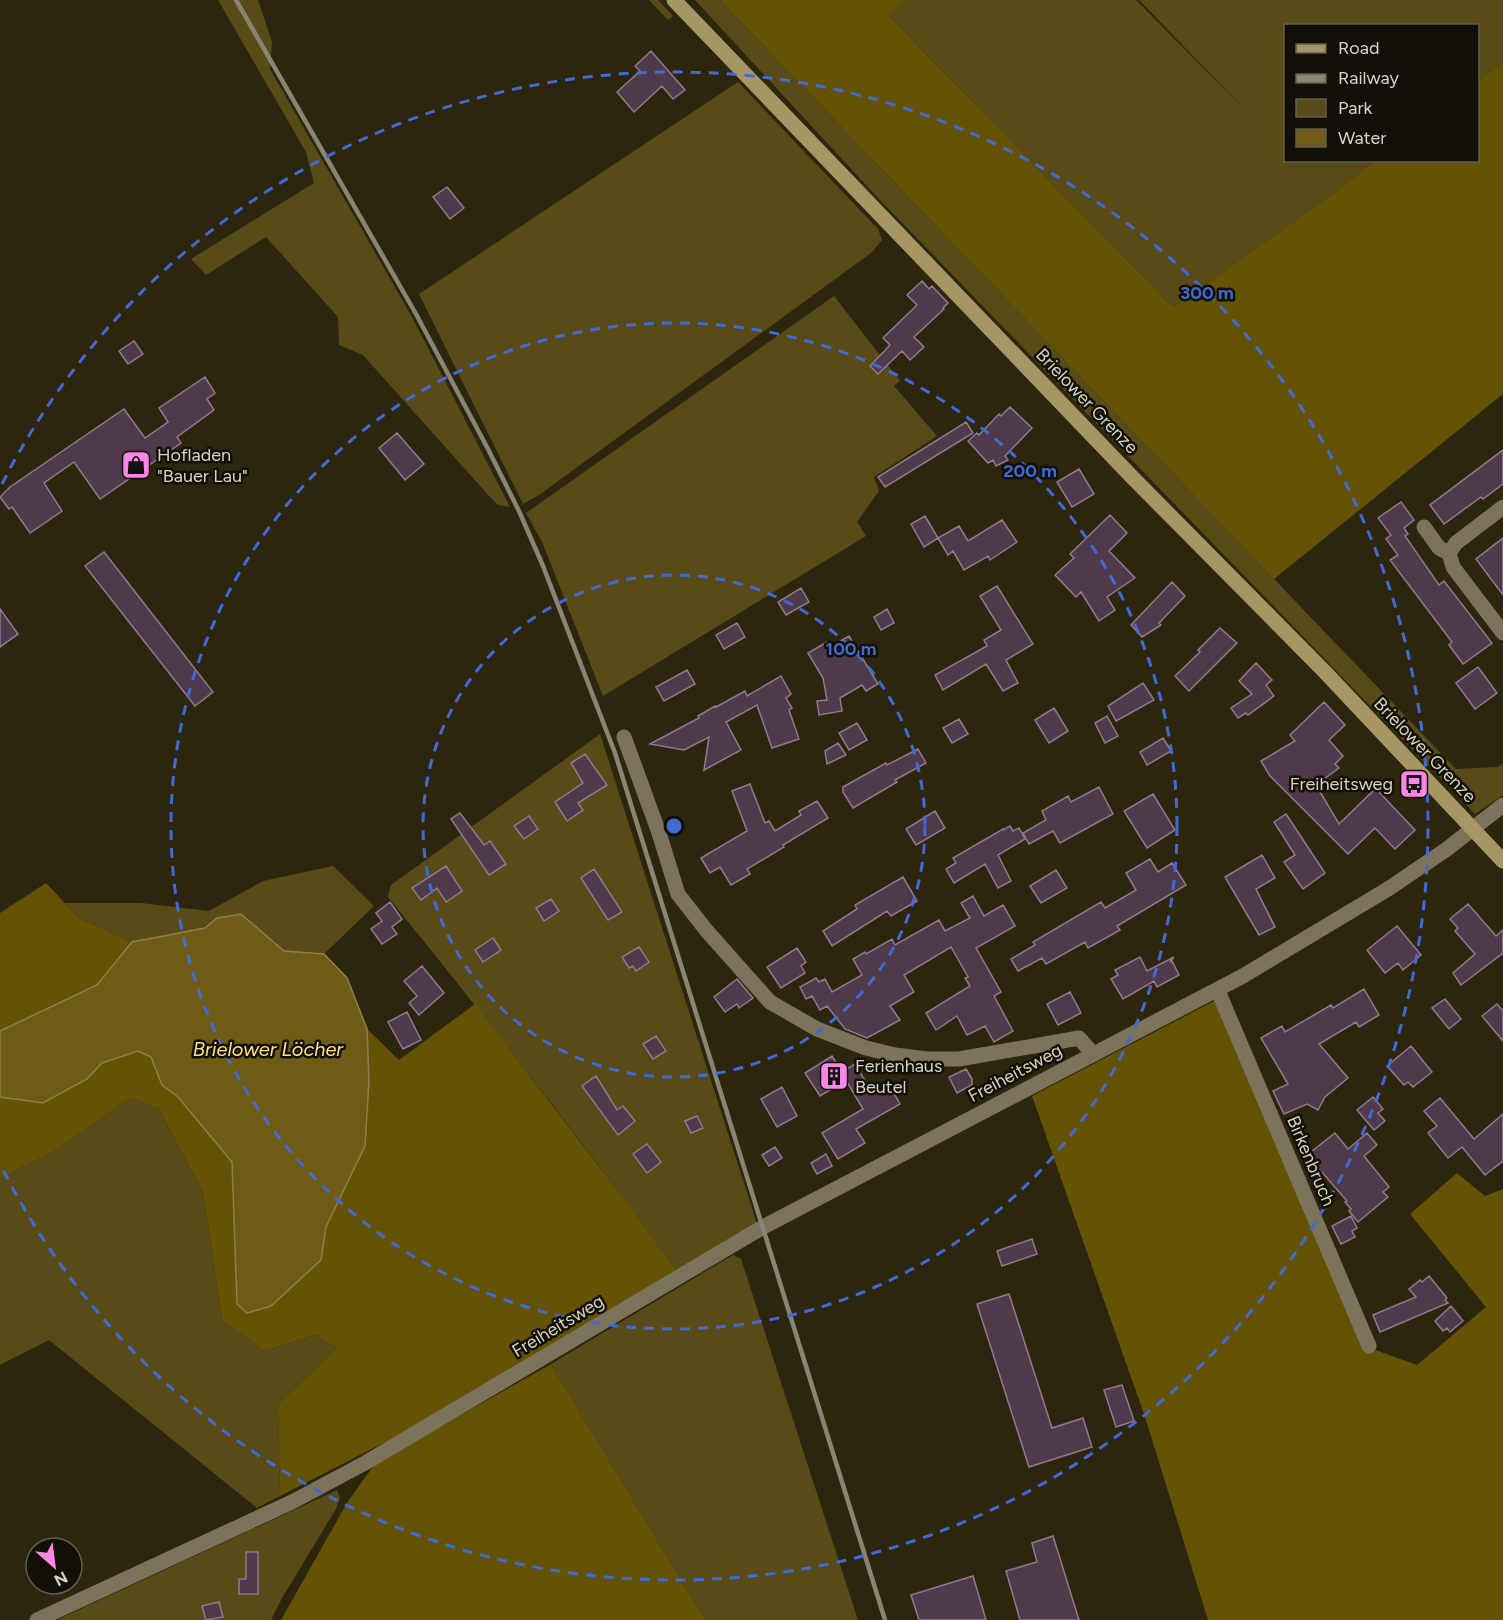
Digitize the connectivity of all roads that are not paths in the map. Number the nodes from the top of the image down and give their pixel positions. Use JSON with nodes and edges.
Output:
{"nodes":[{"id":1,"x":674,"y":0,"type":"edge"},
{"id":2,"x":1503,"y":507,"type":"edge"},
{"id":3,"x":1424,"y":526,"type":"dead end"},
{"id":4,"x":1449,"y":553,"type":"junction"},
{"id":5,"x":1503,"y":633,"type":"edge"},
{"id":6,"x":624,"y":736,"type":"dead end"},
{"id":7,"x":1503,"y":805,"type":"edge"},
{"id":8,"x":1472,"y":827,"type":"junction"},
{"id":9,"x":1503,"y":861,"type":"edge"},
{"id":10,"x":1218,"y":991,"type":"junction"},
{"id":11,"x":1093,"y":1054,"type":"junction"},
{"id":12,"x":1369,"y":1346,"type":"dead end"},
{"id":13,"x":37,"y":1620,"type":"edge"}],
"edges":[{"from":1,"to":8,"type":"main road","name":"Brielower Grenze"},
{"from":2,"to":4,"type":"street"},
{"from":3,"to":4,"type":"street"},
{"from":4,"to":5,"type":"street"},
{"from":6,"to":11,"type":"street","name":"Freiheitsweg"},
{"from":7,"to":8,"type":"street","name":"Freiheitsweg"},
{"from":8,"to":9,"type":"main road","name":"Brielower Grenze"},
{"from":8,"to":10,"type":"street","name":"Freiheitsweg"},
{"from":10,"to":11,"type":"street","name":"Freiheitsweg"},
{"from":10,"to":12,"type":"street","name":"Birkenbruch"},
{"from":11,"to":13,"type":"street","name":"Freiheitsweg"}]}
